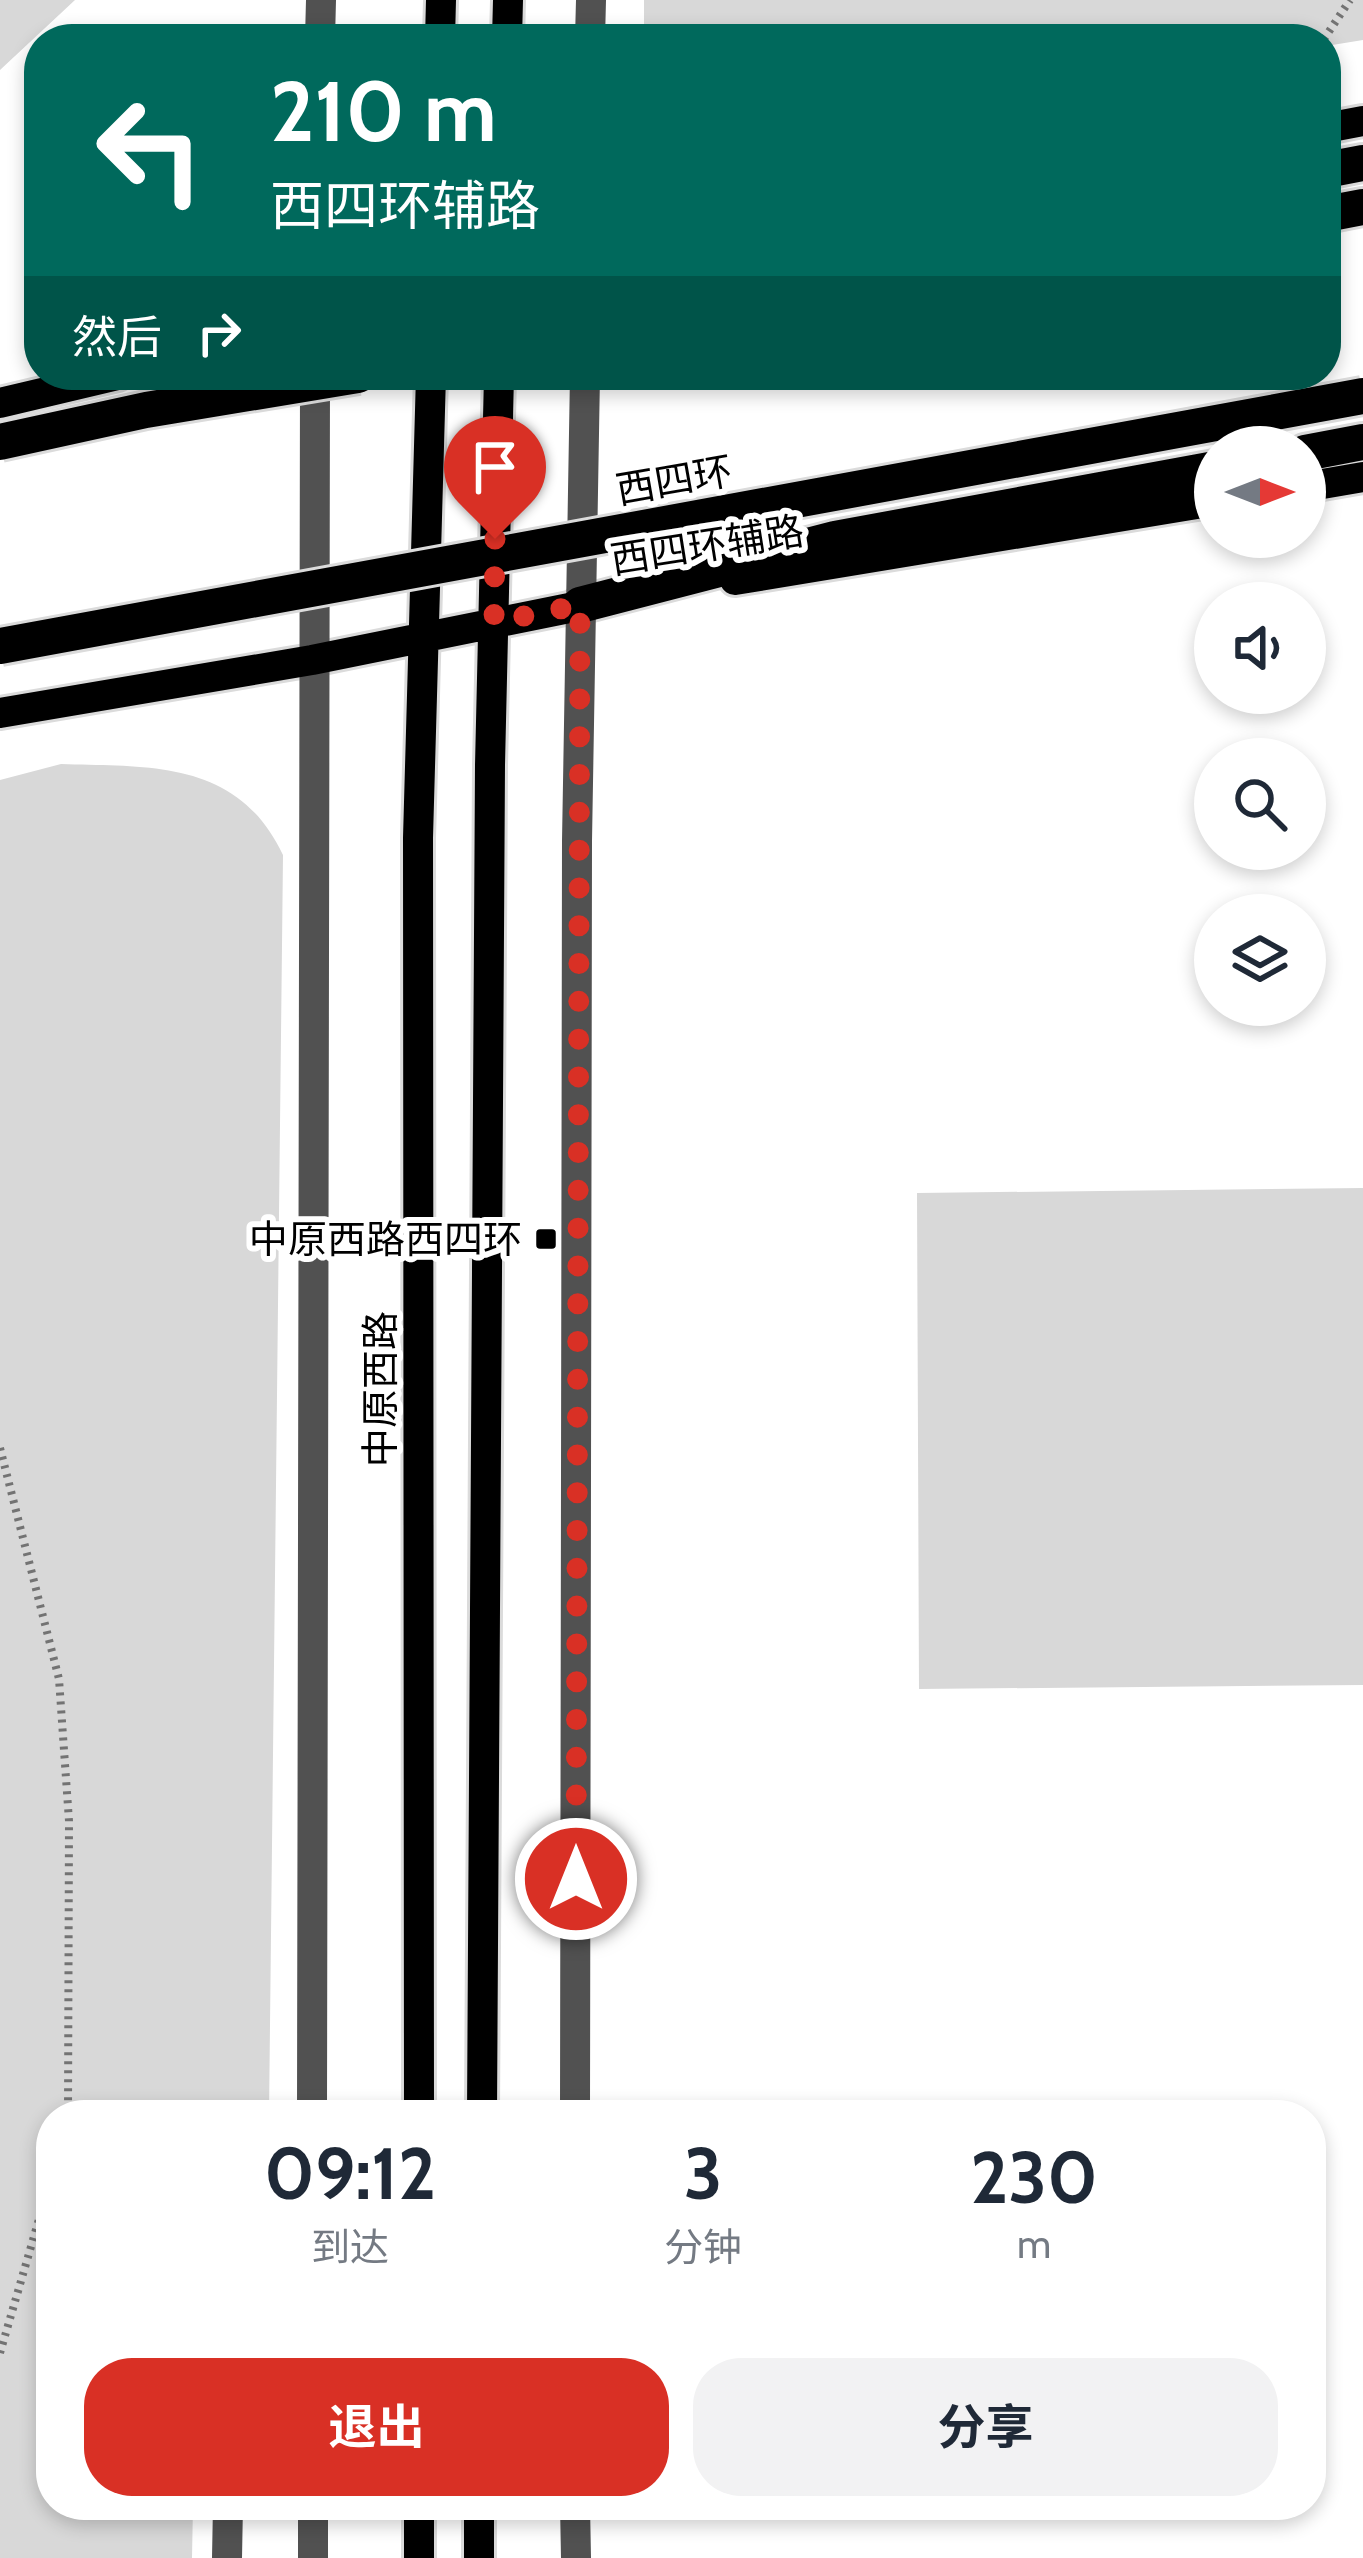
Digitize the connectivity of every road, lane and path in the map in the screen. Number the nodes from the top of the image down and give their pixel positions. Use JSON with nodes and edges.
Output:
{"nodes":[{"id":1,"x":55,"y":390,"type":"edge"},
{"id":2,"x":267,"y":390,"type":"edge"},
{"id":3,"x":315,"y":390,"type":"edge"},
{"id":4,"x":431,"y":390,"type":"edge"},
{"id":5,"x":499,"y":390,"type":"edge"},
{"id":6,"x":585,"y":390,"type":"edge"},
{"id":7,"x":1363,"y":396,"type":"edge"},
{"id":8,"x":0,"y":403,"type":"edge"},
{"id":9,"x":0,"y":442,"type":"edge"},
{"id":10,"x":1363,"y":442,"type":"edge"},
{"id":11,"x":1326,"y":449,"type":"edge"},
{"id":12,"x":1194,"y":474,"type":"edge"},
{"id":13,"x":1363,"y":477,"type":"edge"},
{"id":14,"x":1326,"y":483,"type":"edge"},
{"id":15,"x":1194,"y":504,"type":"edge"},
{"id":16,"x":580,"y":605,"type":"junction"},
{"id":17,"x":494,"y":622,"type":"junction"},
{"id":18,"x":424,"y":637,"type":"junction"},
{"id":19,"x":0,"y":646,"type":"edge"},
{"id":20,"x":312,"y":659,"type":"junction"},
{"id":21,"x":0,"y":712,"type":"edge"},
{"id":22,"x":0,"y":1448,"type":"edge"},
{"id":23,"x":68,"y":2100,"type":"edge"},
{"id":24,"x":312,"y":2100,"type":"edge"},
{"id":25,"x":419,"y":2100,"type":"edge"},
{"id":26,"x":482,"y":2100,"type":"edge"},
{"id":27,"x":575,"y":2100,"type":"edge"},
{"id":28,"x":36,"y":2229,"type":"edge"},
{"id":29,"x":0,"y":2353,"type":"edge"},
{"id":30,"x":227,"y":2520,"type":"edge"},
{"id":31,"x":313,"y":2520,"type":"edge"},
{"id":32,"x":419,"y":2520,"type":"edge"},
{"id":33,"x":479,"y":2520,"type":"edge"},
{"id":34,"x":575,"y":2520,"type":"edge"},
{"id":35,"x":226,"y":2558,"type":"edge"},
{"id":36,"x":313,"y":2558,"type":"edge"},
{"id":37,"x":419,"y":2558,"type":"edge"},
{"id":38,"x":479,"y":2558,"type":"edge"},
{"id":39,"x":575,"y":2558,"type":"edge"}],
"edges":[{"from":1,"to":8,"type":"main road"},
{"from":2,"to":9,"type":"highway","bridge":true},
{"from":3,"to":20,"type":"street"},
{"from":4,"to":18,"type":"main road","name":"中原西路"},
{"from":5,"to":17,"type":"main road"},
{"from":6,"to":16,"type":"street"},
{"from":7,"to":19,"type":"highway","name":"西四环","bridge":true},
{"from":10,"to":11,"type":"highway"},
{"from":12,"to":16,"type":"highway"},
{"from":13,"to":14,"type":"main road"},
{"from":15,"to":16,"type":"main road","name":"西四环辅路"},
{"from":16,"to":17,"type":"main road","name":"西四环辅路"},
{"from":16,"to":27,"type":"street"},
{"from":17,"to":18,"type":"main road","name":"西四环辅路"},
{"from":17,"to":26,"type":"main road"},
{"from":18,"to":20,"type":"main road","name":"西四环辅路"},
{"from":18,"to":25,"type":"main road","name":"中原西路"},
{"from":20,"to":21,"type":"main road","name":"西四环辅路"},
{"from":20,"to":24,"type":"street"},
{"from":22,"to":23,"type":"path"},
{"from":28,"to":29,"type":"path"},
{"from":30,"to":35,"type":"street"},
{"from":31,"to":36,"type":"street"},
{"from":32,"to":37,"type":"main road"},
{"from":33,"to":38,"type":"main road"},
{"from":34,"to":39,"type":"street"}]}
